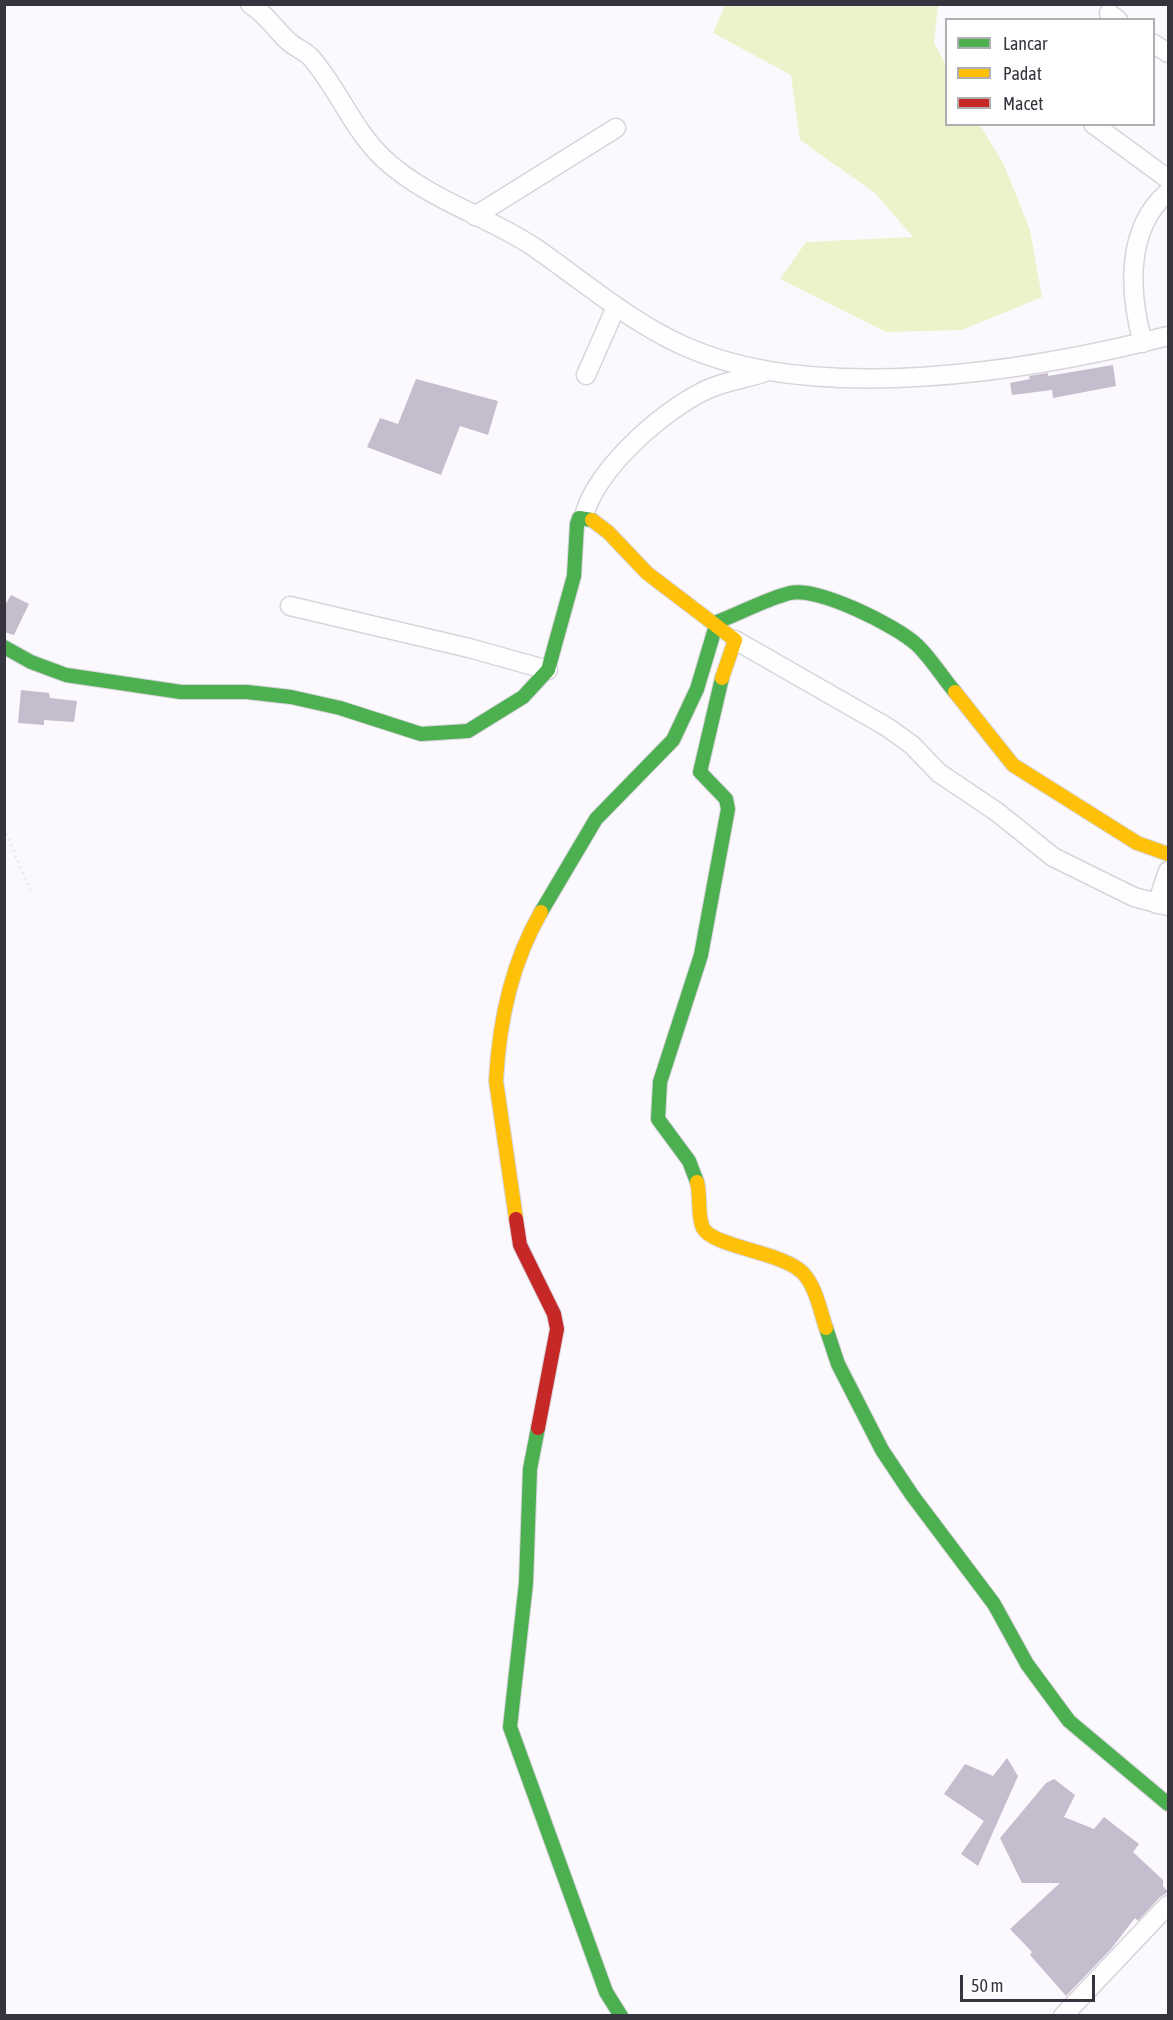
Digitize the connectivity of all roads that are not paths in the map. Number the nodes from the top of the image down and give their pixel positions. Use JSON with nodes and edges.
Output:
{"nodes":[{"id":1,"x":250,"y":4,"type":"edge"},
{"id":2,"x":1155,"y":45,"type":"edge"},
{"id":3,"x":1168,"y":53,"type":"edge"},
{"id":4,"x":1096,"y":126,"type":"edge"},
{"id":5,"x":616,"y":128,"type":"dead end"},
{"id":6,"x":1168,"y":179,"type":"edge"},
{"id":7,"x":1168,"y":192,"type":"edge"},
{"id":8,"x":475,"y":216,"type":"junction"},
{"id":9,"x":616,"y":307,"type":"junction"},
{"id":10,"x":1168,"y":336,"type":"edge"},
{"id":11,"x":1143,"y":343,"type":"junction"},
{"id":12,"x":765,"y":372,"type":"junction"},
{"id":13,"x":586,"y":375,"type":"dead end"},
{"id":14,"x":584,"y":517,"type":"junction"},
{"id":15,"x":290,"y":606,"type":"dead end"},
{"id":16,"x":717,"y":622,"type":"junction"},
{"id":17,"x":735,"y":640,"type":"junction"},
{"id":18,"x":4,"y":647,"type":"edge"},
{"id":19,"x":548,"y":670,"type":"junction"},
{"id":20,"x":1168,"y":854,"type":"edge"},
{"id":21,"x":1168,"y":872,"type":"edge"},
{"id":22,"x":1163,"y":905,"type":"edge"},
{"id":23,"x":1168,"y":1804,"type":"edge"},
{"id":24,"x":1168,"y":1905,"type":"edge"},
{"id":25,"x":621,"y":2016,"type":"edge"},
{"id":26,"x":1063,"y":2016,"type":"edge"}],
"edges":[{"from":1,"to":8,"type":"street"},
{"from":2,"to":3,"type":"street"},
{"from":4,"to":6,"type":"street"},
{"from":5,"to":8,"type":"street"},
{"from":7,"to":11,"type":"street"},
{"from":8,"to":9,"type":"street"},
{"from":9,"to":12,"type":"street"},
{"from":9,"to":13,"type":"street"},
{"from":10,"to":11,"type":"street"},
{"from":11,"to":12,"type":"street"},
{"from":12,"to":14,"type":"street"},
{"from":14,"to":16,"type":"street"},
{"from":14,"to":19,"type":"street"},
{"from":15,"to":19,"type":"street"},
{"from":16,"to":17,"type":"street"},
{"from":16,"to":20,"type":"street"},
{"from":16,"to":25,"type":"street"},
{"from":17,"to":22,"type":"street"},
{"from":17,"to":23,"type":"street"},
{"from":18,"to":19,"type":"street"},
{"from":21,"to":22,"type":"street"},
{"from":24,"to":26,"type":"street"}]}
